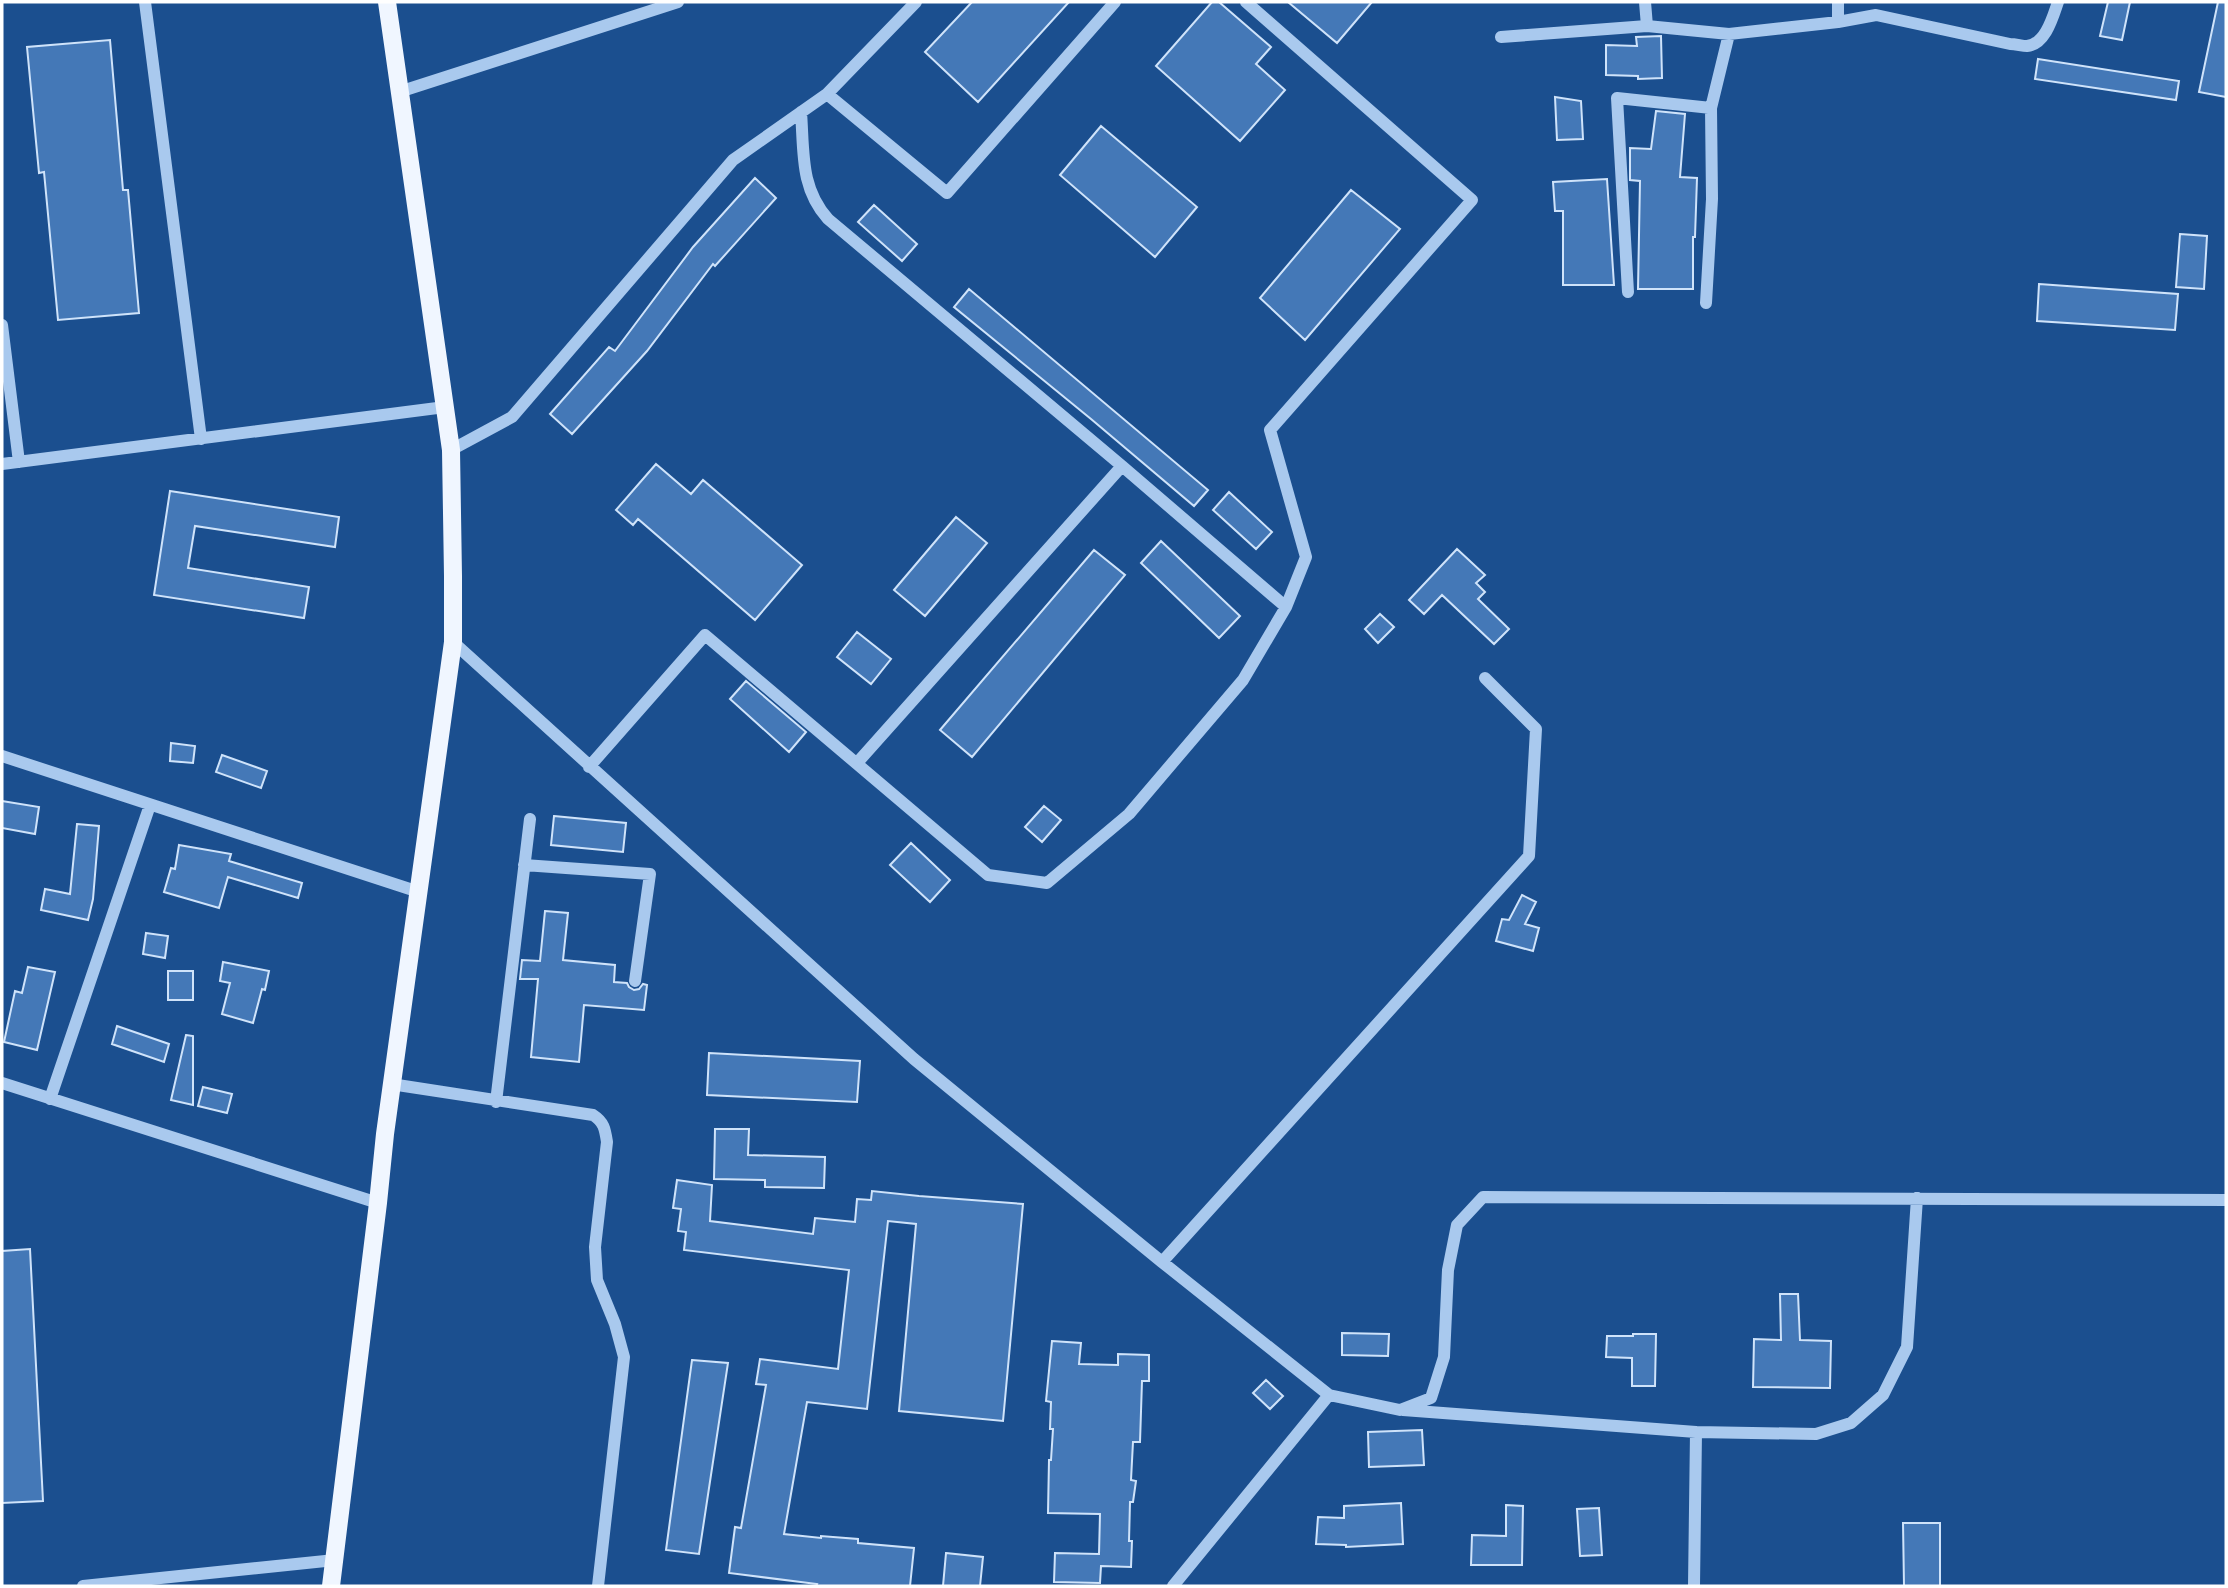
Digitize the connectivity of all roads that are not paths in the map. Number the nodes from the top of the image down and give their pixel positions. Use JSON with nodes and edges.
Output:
{"nodes":[{"id":1,"x":145,"y":2,"type":"edge"},
{"id":2,"x":387,"y":2,"type":"edge"},
{"id":3,"x":678,"y":2,"type":"edge"},
{"id":4,"x":916,"y":2,"type":"edge"},
{"id":5,"x":1115,"y":2,"type":"edge"},
{"id":6,"x":1246,"y":2,"type":"edge"},
{"id":7,"x":1645,"y":2,"type":"edge"},
{"id":8,"x":1838,"y":2,"type":"edge"},
{"id":9,"x":2058,"y":2,"type":"edge"},
{"id":10,"x":1838,"y":22,"type":"junction"},
{"id":11,"x":1647,"y":26,"type":"junction"},
{"id":12,"x":1729,"y":34,"type":"junction"},
{"id":13,"x":1501,"y":37,"type":"dead end"},
{"id":14,"x":399,"y":92,"type":"junction"},
{"id":15,"x":827,"y":94,"type":"junction"},
{"id":16,"x":1711,"y":108,"type":"junction"},
{"id":17,"x":801,"y":112,"type":"junction"},
{"id":18,"x":1628,"y":292,"type":"dead end"},
{"id":19,"x":1706,"y":303,"type":"dead end"},
{"id":20,"x":2,"y":325,"type":"edge"},
{"id":21,"x":445,"y":407,"type":"junction"},
{"id":22,"x":201,"y":439,"type":"junction"},
{"id":23,"x":451,"y":450,"type":"junction"},
{"id":24,"x":19,"y":462,"type":"junction"},
{"id":25,"x":2,"y":464,"type":"edge"},
{"id":26,"x":1122,"y":466,"type":"junction"},
{"id":27,"x":1286,"y":607,"type":"junction"},
{"id":28,"x":453,"y":642,"type":"junction"},
{"id":29,"x":1485,"y":678,"type":"dead end"},
{"id":30,"x":2,"y":756,"type":"edge"},
{"id":31,"x":857,"y":763,"type":"junction"},
{"id":32,"x":589,"y":766,"type":"junction"},
{"id":33,"x":150,"y":805,"type":"junction"},
{"id":34,"x":530,"y":819,"type":"dead end"},
{"id":35,"x":524,"y":865,"type":"junction"},
{"id":36,"x":419,"y":892,"type":"junction"},
{"id":37,"x":635,"y":981,"type":"dead end"},
{"id":38,"x":2,"y":1083,"type":"edge"},
{"id":39,"x":391,"y":1084,"type":"junction"},
{"id":40,"x":50,"y":1099,"type":"junction"},
{"id":41,"x":496,"y":1102,"type":"junction"},
{"id":42,"x":1917,"y":1198,"type":"junction"},
{"id":43,"x":2226,"y":1200,"type":"edge"},
{"id":44,"x":378,"y":1203,"type":"junction"},
{"id":45,"x":1162,"y":1262,"type":"junction"},
{"id":46,"x":1329,"y":1395,"type":"junction"},
{"id":47,"x":1400,"y":1410,"type":"junction"},
{"id":48,"x":1696,"y":1432,"type":"junction"},
{"id":49,"x":335,"y":1560,"type":"junction"},
{"id":50,"x":83,"y":1586,"type":"edge"},
{"id":51,"x":331,"y":1586,"type":"edge"},
{"id":52,"x":598,"y":1586,"type":"edge"},
{"id":53,"x":1173,"y":1586,"type":"edge"},
{"id":54,"x":1694,"y":1586,"type":"edge"}],
"edges":[{"from":1,"to":22,"type":"street"},
{"from":2,"to":14,"type":"main road"},
{"from":3,"to":14,"type":"street"},
{"from":4,"to":15,"type":"street"},
{"from":5,"to":15,"type":"street"},
{"from":6,"to":27,"type":"street"},
{"from":7,"to":11,"type":"street"},
{"from":8,"to":10,"type":"street"},
{"from":9,"to":10,"type":"street"},
{"from":10,"to":12,"type":"street"},
{"from":11,"to":12,"type":"street"},
{"from":11,"to":13,"type":"street"},
{"from":12,"to":16,"type":"street"},
{"from":14,"to":21,"type":"main road"},
{"from":15,"to":17,"type":"street"},
{"from":16,"to":18,"type":"street"},
{"from":16,"to":19,"type":"street"},
{"from":17,"to":23,"type":"street"},
{"from":17,"to":26,"type":"street"},
{"from":20,"to":24,"type":"street"},
{"from":21,"to":22,"type":"street"},
{"from":21,"to":23,"type":"main road"},
{"from":22,"to":24,"type":"street"},
{"from":23,"to":28,"type":"main road"},
{"from":24,"to":25,"type":"street"},
{"from":26,"to":27,"type":"street"},
{"from":26,"to":31,"type":"street"},
{"from":27,"to":31,"type":"street"},
{"from":28,"to":32,"type":"street"},
{"from":28,"to":36,"type":"main road"},
{"from":29,"to":45,"type":"street"},
{"from":30,"to":33,"type":"street"},
{"from":31,"to":32,"type":"street"},
{"from":32,"to":45,"type":"street"},
{"from":33,"to":36,"type":"street"},
{"from":33,"to":40,"type":"street"},
{"from":34,"to":35,"type":"street"},
{"from":35,"to":37,"type":"street"},
{"from":35,"to":41,"type":"street"},
{"from":36,"to":39,"type":"main road"},
{"from":38,"to":40,"type":"street"},
{"from":39,"to":41,"type":"street"},
{"from":39,"to":44,"type":"main road"},
{"from":40,"to":44,"type":"street"},
{"from":41,"to":52,"type":"street"},
{"from":42,"to":43,"type":"street"},
{"from":42,"to":47,"type":"street"},
{"from":42,"to":48,"type":"street"},
{"from":44,"to":49,"type":"main road"},
{"from":45,"to":46,"type":"street"},
{"from":46,"to":47,"type":"street"},
{"from":46,"to":53,"type":"street"},
{"from":47,"to":48,"type":"street"},
{"from":48,"to":54,"type":"street"},
{"from":49,"to":50,"type":"street"},
{"from":49,"to":51,"type":"main road"}]}
